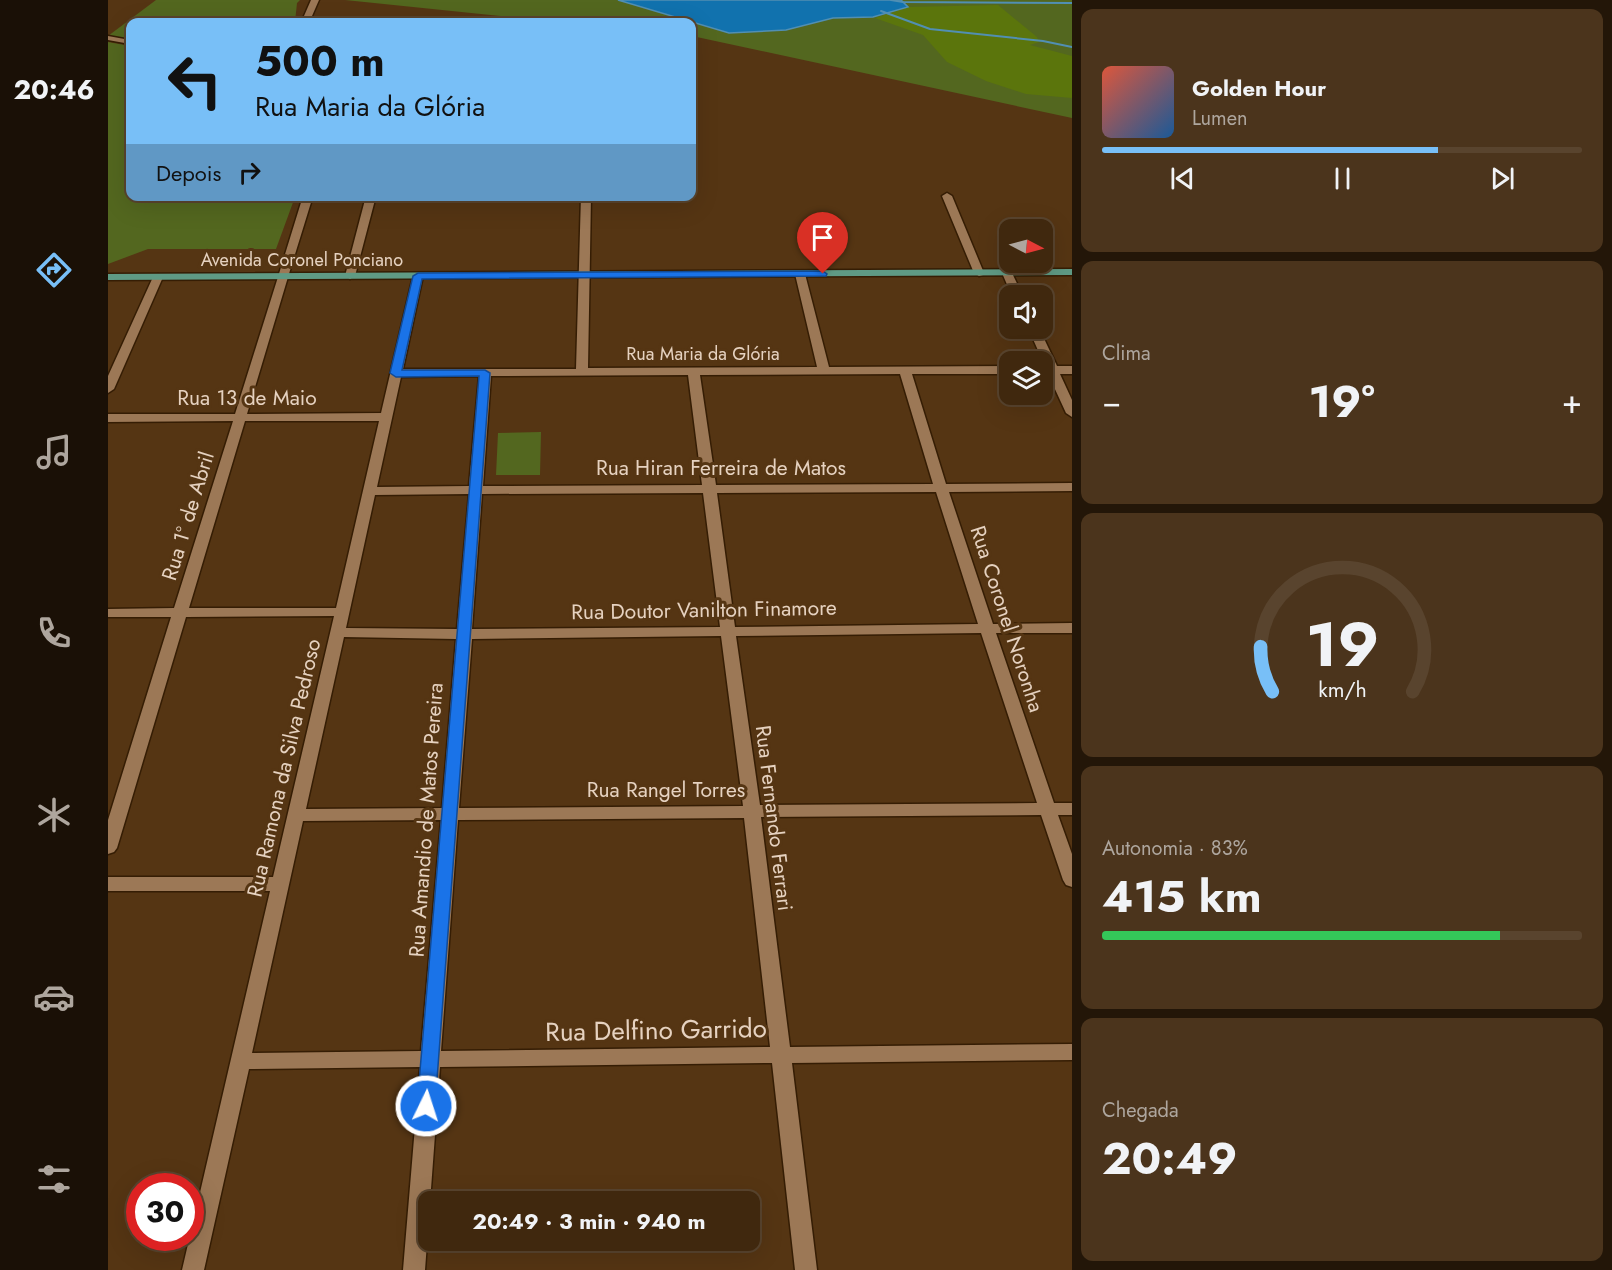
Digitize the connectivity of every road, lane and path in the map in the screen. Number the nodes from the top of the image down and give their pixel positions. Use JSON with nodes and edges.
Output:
{"nodes":[{"id":1,"x":315,"y":0,"type":"edge"},
{"id":2,"x":308,"y":18,"type":"edge"},
{"id":3,"x":108,"y":38,"type":"edge"},
{"id":4,"x":126,"y":41,"type":"edge"},
{"id":5,"x":947,"y":196,"type":"dead end"},
{"id":6,"x":306,"y":201,"type":"edge"},
{"id":7,"x":370,"y":201,"type":"edge"},
{"id":8,"x":586,"y":201,"type":"edge"},
{"id":9,"x":1053,"y":272,"type":"edge"},
{"id":10,"x":1072,"y":272,"type":"edge"},
{"id":11,"x":979,"y":273,"type":"junction"},
{"id":12,"x":999,"y":273,"type":"edge"},
{"id":13,"x":1007,"y":273,"type":"edge"},
{"id":14,"x":800,"y":274,"type":"junction"},
{"id":15,"x":586,"y":275,"type":"junction"},
{"id":16,"x":350,"y":276,"type":"junction"},
{"id":17,"x":418,"y":276,"type":"junction"},
{"id":18,"x":158,"y":277,"type":"junction"},
{"id":19,"x":283,"y":277,"type":"junction"},
{"id":20,"x":108,"y":278,"type":"edge"},
{"id":21,"x":1013,"y":285,"type":"edge"},
{"id":22,"x":999,"y":370,"type":"edge"},
{"id":23,"x":1053,"y":370,"type":"edge"},
{"id":24,"x":1072,"y":370,"type":"edge"},
{"id":25,"x":824,"y":371,"type":"junction"},
{"id":26,"x":905,"y":371,"type":"junction"},
{"id":27,"x":582,"y":372,"type":"junction"},
{"id":28,"x":694,"y":372,"type":"junction"},
{"id":29,"x":396,"y":373,"type":"junction"},
{"id":30,"x":485,"y":373,"type":"junction"},
{"id":31,"x":1053,"y":379,"type":"edge"},
{"id":32,"x":108,"y":389,"type":"edge"},
{"id":33,"x":1072,"y":413,"type":"edge"},
{"id":34,"x":386,"y":417,"type":"junction"},
{"id":35,"x":108,"y":418,"type":"edge"},
{"id":36,"x":240,"y":418,"type":"junction"},
{"id":37,"x":1072,"y":487,"type":"edge"},
{"id":38,"x":940,"y":488,"type":"junction"},
{"id":39,"x":708,"y":489,"type":"junction"},
{"id":40,"x":476,"y":490,"type":"junction"},
{"id":41,"x":369,"y":491,"type":"junction"},
{"id":42,"x":342,"y":612,"type":"junction"},
{"id":43,"x":108,"y":613,"type":"edge"},
{"id":44,"x":180,"y":613,"type":"junction"},
{"id":45,"x":986,"y":628,"type":"junction"},
{"id":46,"x":1072,"y":628,"type":"edge"},
{"id":47,"x":727,"y":630,"type":"junction"},
{"id":48,"x":338,"y":632,"type":"junction"},
{"id":49,"x":463,"y":634,"type":"junction"},
{"id":50,"x":1048,"y":810,"type":"junction"},
{"id":51,"x":1072,"y":810,"type":"edge"},
{"id":52,"x":752,"y":812,"type":"junction"},
{"id":53,"x":451,"y":814,"type":"junction"},
{"id":54,"x":296,"y":815,"type":"junction"},
{"id":55,"x":108,"y":848,"type":"edge"},
{"id":56,"x":1072,"y":880,"type":"edge"},
{"id":57,"x":108,"y":884,"type":"edge"},
{"id":58,"x":281,"y":884,"type":"junction"},
{"id":59,"x":1072,"y":1052,"type":"edge"},
{"id":60,"x":779,"y":1055,"type":"junction"},
{"id":61,"x":430,"y":1059,"type":"junction"},
{"id":62,"x":240,"y":1061,"type":"junction"},
{"id":63,"x":193,"y":1270,"type":"edge"},
{"id":64,"x":414,"y":1270,"type":"edge"},
{"id":65,"x":806,"y":1270,"type":"edge"}],
"edges":[{"from":1,"to":2,"type":"street"},
{"from":3,"to":4,"type":"street"},
{"from":5,"to":11,"type":"street"},
{"from":6,"to":19,"type":"street","name":"Rua 1º de Abril"},
{"from":7,"to":16,"type":"street"},
{"from":8,"to":15,"type":"street"},
{"from":9,"to":10,"type":"main road","name":"Avenida Coronel Ponciano"},
{"from":11,"to":12,"type":"main road","name":"Avenida Coronel Ponciano"},
{"from":11,"to":14,"type":"main road","name":"Avenida Coronel Ponciano"},
{"from":13,"to":21,"type":"street"},
{"from":14,"to":15,"type":"main road","name":"Avenida Coronel Ponciano"},
{"from":14,"to":25,"type":"street"},
{"from":15,"to":17,"type":"main road","name":"Avenida Coronel Ponciano"},
{"from":15,"to":27,"type":"street"},
{"from":16,"to":17,"type":"main road","name":"Avenida Coronel Ponciano"},
{"from":16,"to":19,"type":"main road","name":"Avenida Coronel Ponciano"},
{"from":17,"to":29,"type":"street","name":"Rua Ramona da Silva Pedroso"},
{"from":18,"to":19,"type":"main road","name":"Avenida Coronel Ponciano"},
{"from":18,"to":20,"type":"main road","name":"Avenida Coronel Ponciano"},
{"from":18,"to":32,"type":"street"},
{"from":19,"to":36,"type":"street","name":"Rua 1º de Abril"},
{"from":22,"to":26,"type":"street","name":"Rua Maria da Glória"},
{"from":23,"to":24,"type":"street"},
{"from":25,"to":26,"type":"street","name":"Rua Maria da Glória"},
{"from":25,"to":28,"type":"street","name":"Rua Maria da Glória"},
{"from":26,"to":38,"type":"street","name":"Rua Coronel Noronha"},
{"from":27,"to":28,"type":"street","name":"Rua Maria da Glória"},
{"from":27,"to":30,"type":"street","name":"Rua Maria da Glória"},
{"from":28,"to":39,"type":"street","name":"Rua Fernando Ferrari"},
{"from":29,"to":30,"type":"street","name":"Rua Maria da Glória"},
{"from":29,"to":34,"type":"street","name":"Rua Ramona da Silva Pedroso"},
{"from":30,"to":40,"type":"street","name":"Rua Amandio de Matos Pereira"},
{"from":31,"to":33,"type":"street"},
{"from":34,"to":36,"type":"street","name":"Rua 13 de Maio"},
{"from":34,"to":41,"type":"street","name":"Rua Ramona da Silva Pedroso"},
{"from":35,"to":36,"type":"street","name":"Rua 13 de Maio"},
{"from":36,"to":44,"type":"street","name":"Rua 1º de Abril"},
{"from":37,"to":38,"type":"street","name":"Rua Hiran Ferreira de Matos"},
{"from":38,"to":39,"type":"street","name":"Rua Hiran Ferreira de Matos"},
{"from":38,"to":45,"type":"street","name":"Rua Coronel Noronha"},
{"from":39,"to":40,"type":"street","name":"Rua Hiran Ferreira de Matos"},
{"from":39,"to":47,"type":"street","name":"Rua Fernando Ferrari"},
{"from":40,"to":41,"type":"street","name":"Rua Hiran Ferreira de Matos"},
{"from":40,"to":49,"type":"street","name":"Rua Amandio de Matos Pereira"},
{"from":41,"to":42,"type":"street","name":"Rua Ramona da Silva Pedroso"},
{"from":42,"to":44,"type":"street"},
{"from":42,"to":48,"type":"street","name":"Rua Ramona da Silva Pedroso"},
{"from":43,"to":44,"type":"street"},
{"from":44,"to":55,"type":"street","name":"Rua 1º de Abril"},
{"from":45,"to":46,"type":"street","name":"Rua Doutor Vanilton Finamore"},
{"from":45,"to":47,"type":"street","name":"Rua Doutor Vanilton Finamore"},
{"from":45,"to":50,"type":"street","name":"Rua Coronel Noronha"},
{"from":47,"to":49,"type":"street","name":"Rua Doutor Vanilton Finamore"},
{"from":47,"to":52,"type":"street","name":"Rua Fernando Ferrari"},
{"from":48,"to":49,"type":"street","name":"Rua Doutor Vanilton Finamore"},
{"from":48,"to":54,"type":"street","name":"Rua Ramona da Silva Pedroso"},
{"from":49,"to":53,"type":"street","name":"Rua Amandio de Matos Pereira"},
{"from":50,"to":51,"type":"street","name":"Rua Rangel Torres"},
{"from":50,"to":52,"type":"street","name":"Rua Rangel Torres"},
{"from":50,"to":56,"type":"street","name":"Rua Coronel Noronha"},
{"from":52,"to":53,"type":"street","name":"Rua Rangel Torres"},
{"from":52,"to":60,"type":"street","name":"Rua Fernando Ferrari"},
{"from":53,"to":54,"type":"street","name":"Rua Rangel Torres"},
{"from":53,"to":61,"type":"street","name":"Rua Amandio de Matos Pereira"},
{"from":54,"to":58,"type":"street","name":"Rua Ramona da Silva Pedroso"},
{"from":57,"to":58,"type":"street"},
{"from":58,"to":62,"type":"street","name":"Rua Ramona da Silva Pedroso"},
{"from":59,"to":60,"type":"street","name":"Rua Delfino Garrido"},
{"from":60,"to":61,"type":"street","name":"Rua Delfino Garrido"},
{"from":60,"to":65,"type":"street","name":"Rua Fernando Ferrari"},
{"from":61,"to":62,"type":"street","name":"Rua Delfino Garrido"},
{"from":61,"to":64,"type":"street","name":"Rua Amandio de Matos Pereira"},
{"from":62,"to":63,"type":"street","name":"Rua Ramona da Silva Pedroso"}]}
